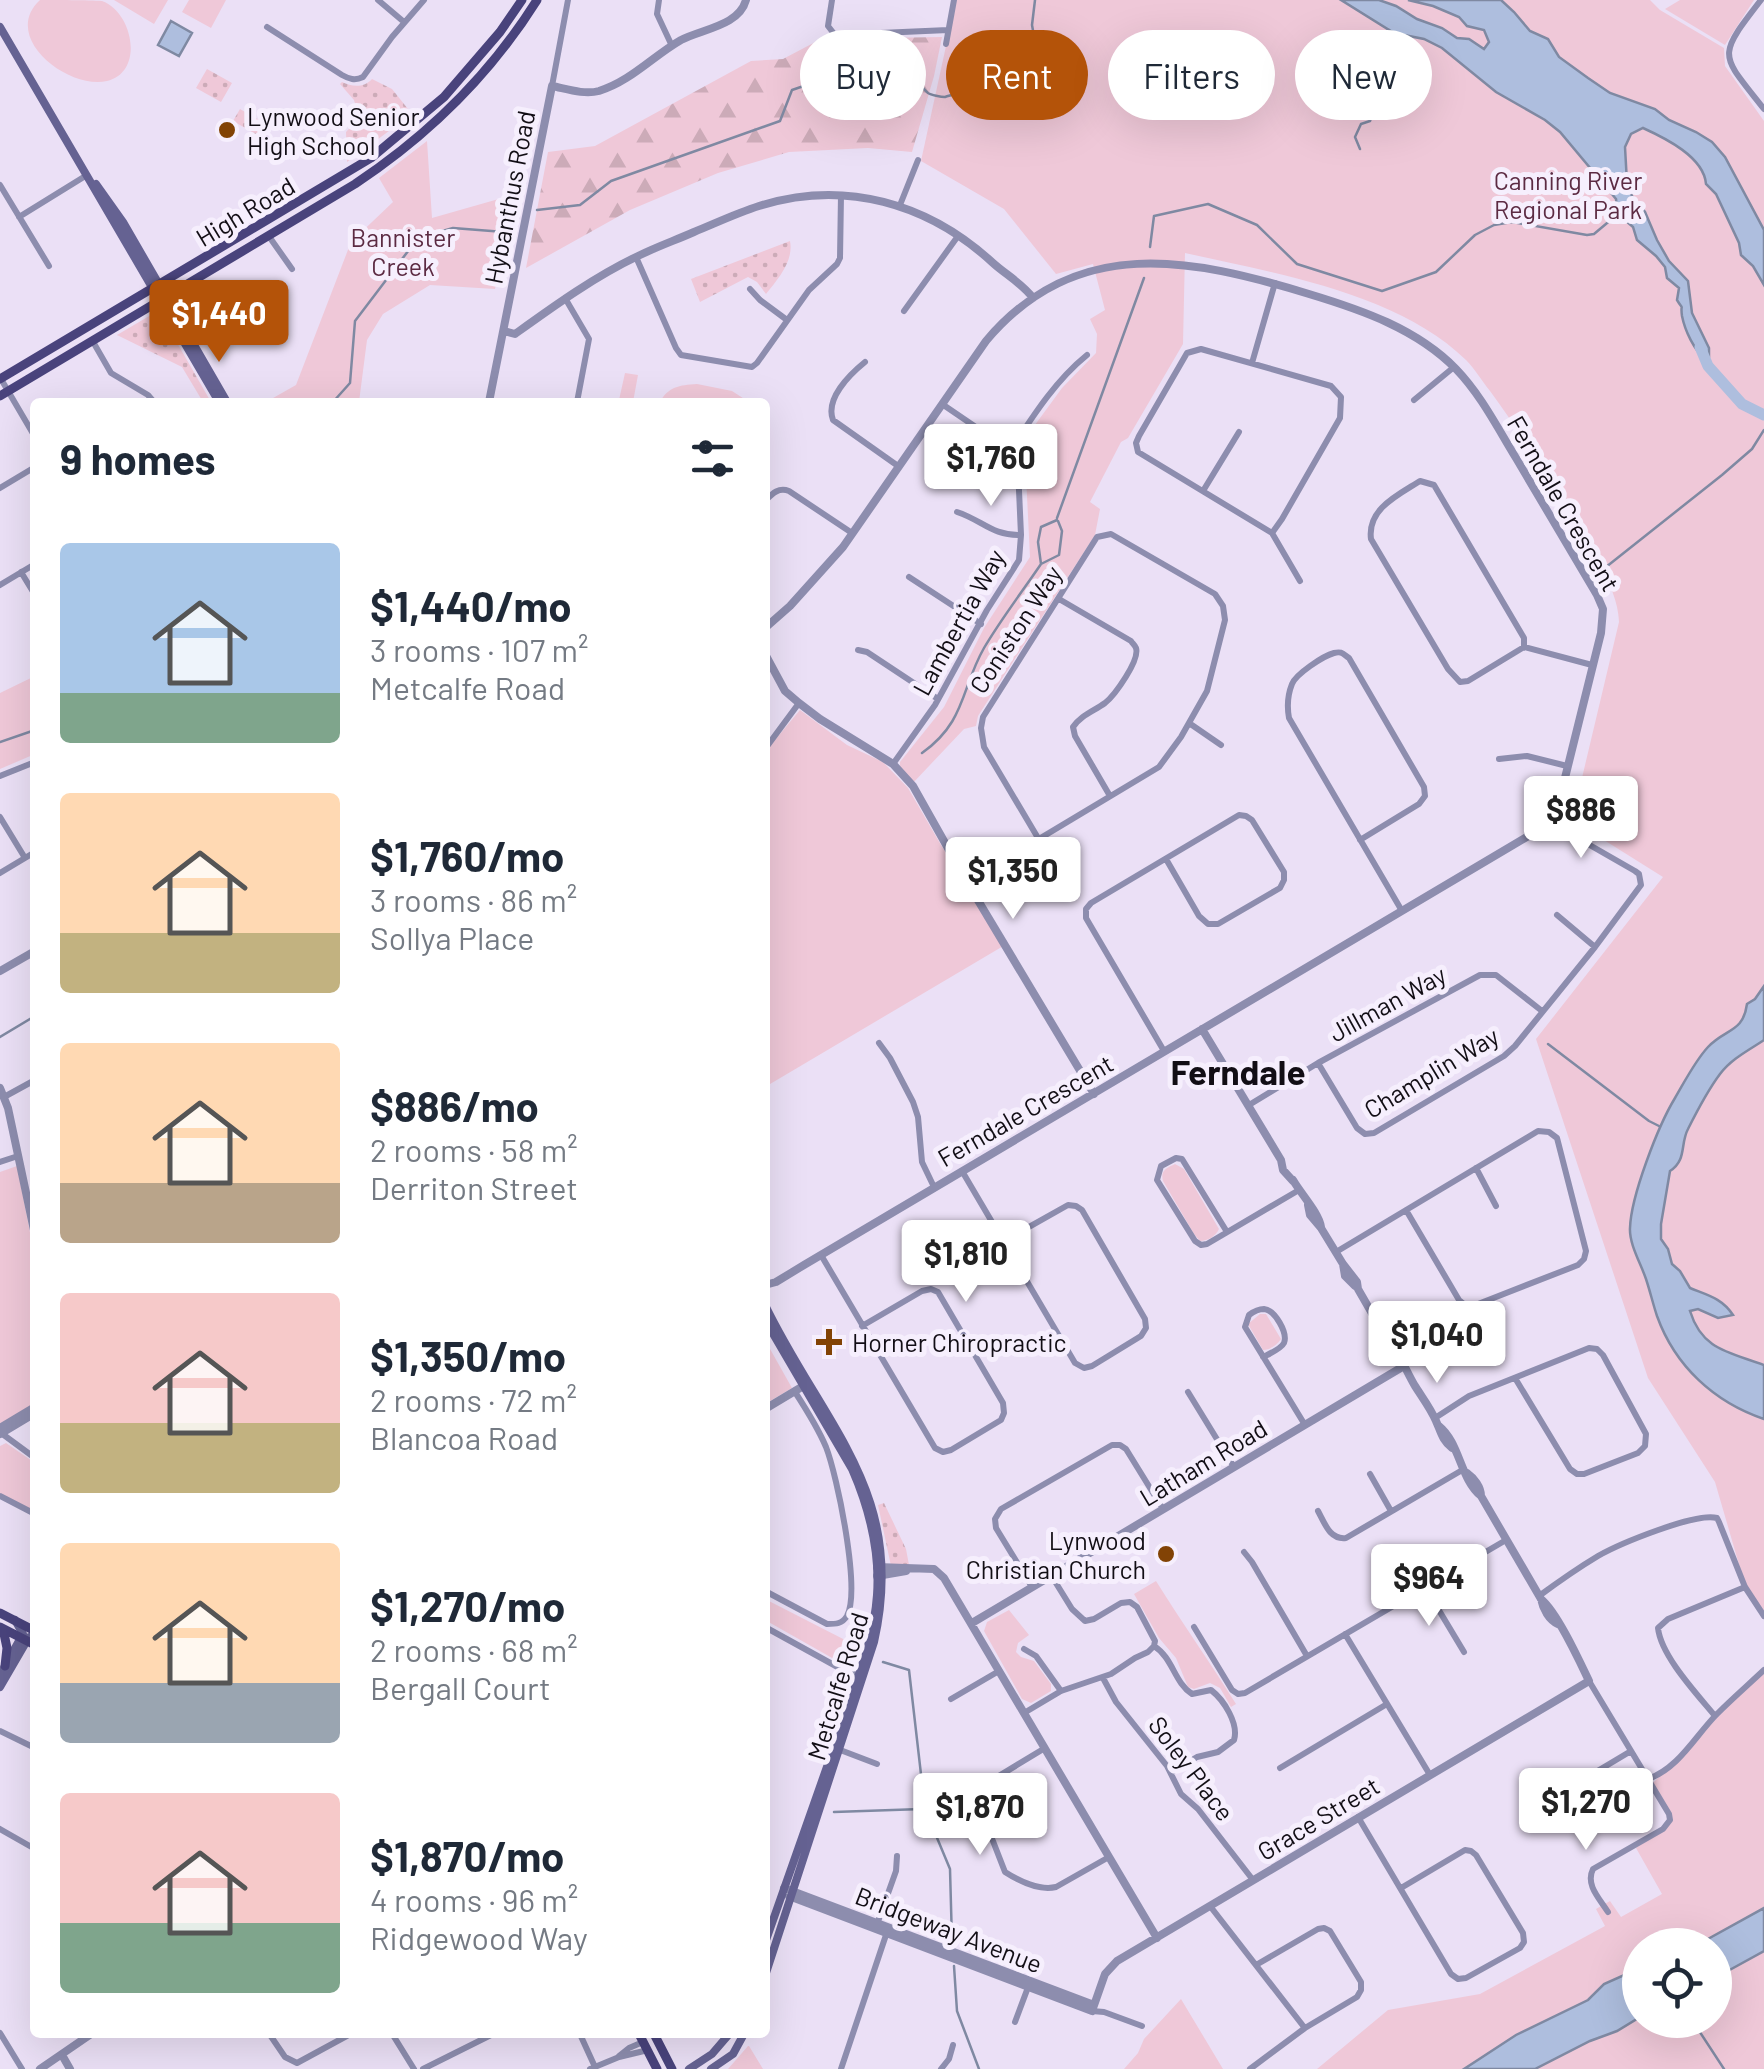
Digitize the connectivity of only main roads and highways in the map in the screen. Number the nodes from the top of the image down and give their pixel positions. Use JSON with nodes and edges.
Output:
{"nodes":[{"id":1,"x":522,"y":0,"type":"edge"},
{"id":2,"x":537,"y":0,"type":"edge"},
{"id":3,"x":0,"y":27,"type":"edge"},
{"id":4,"x":156,"y":287,"type":"junction"},
{"id":5,"x":162,"y":297,"type":"junction"},
{"id":6,"x":1,"y":379,"type":"edge"},
{"id":7,"x":4,"y":393,"type":"edge"},
{"id":8,"x":217,"y":398,"type":"edge"},
{"id":9,"x":225,"y":398,"type":"edge"},
{"id":10,"x":770,"y":1315,"type":"edge"},
{"id":11,"x":770,"y":1328,"type":"edge"},
{"id":12,"x":807,"y":1385,"type":"junction"},
{"id":13,"x":0,"y":1613,"type":"edge"},
{"id":14,"x":15,"y":1620,"type":"junction"},
{"id":15,"x":2,"y":1628,"type":"edge"},
{"id":16,"x":30,"y":1630,"type":"edge"},
{"id":17,"x":30,"y":1636,"type":"edge"},
{"id":18,"x":24,"y":1639,"type":"junction"},
{"id":19,"x":30,"y":1642,"type":"edge"},
{"id":20,"x":3,"y":1670,"type":"edge"},
{"id":21,"x":0,"y":1687,"type":"edge"},
{"id":22,"x":788,"y":1893,"type":"junction"},
{"id":23,"x":770,"y":1931,"type":"edge"},
{"id":24,"x":770,"y":1958,"type":"edge"},
{"id":25,"x":656,"y":2038,"type":"edge"},
{"id":26,"x":726,"y":2038,"type":"edge"},
{"id":27,"x":742,"y":2038,"type":"edge"},
{"id":28,"x":643,"y":2042,"type":"edge"},
{"id":29,"x":657,"y":2069,"type":"edge"},
{"id":30,"x":672,"y":2069,"type":"edge"},
{"id":31,"x":688,"y":2069,"type":"edge"},
{"id":32,"x":711,"y":2069,"type":"edge"}],
"edges":[{"from":1,"to":4,"type":"main road","name":"High Road"},
{"from":2,"to":5,"type":"main road","name":"High Road"},
{"from":3,"to":4,"type":"main road"},
{"from":4,"to":5,"type":"main road"},
{"from":4,"to":6,"type":"main road","name":"High Road"},
{"from":5,"to":7,"type":"main road","name":"High Road"},
{"from":5,"to":8,"type":"main road"},
{"from":5,"to":9,"type":"main road"},
{"from":10,"to":12,"type":"main road","name":"Metcalfe Road"},
{"from":11,"to":12,"type":"main road","name":"Metcalfe Road"},
{"from":12,"to":22,"type":"main road","name":"Metcalfe Road"},
{"from":13,"to":14,"type":"main road"},
{"from":14,"to":16,"type":"main road"},
{"from":14,"to":18,"type":"main road"},
{"from":15,"to":18,"type":"main road"},
{"from":15,"to":20,"type":"main road"},
{"from":17,"to":18,"type":"main road"},
{"from":18,"to":19,"type":"main road"},
{"from":18,"to":20,"type":"main road"},
{"from":18,"to":21,"type":"main road"},
{"from":22,"to":23,"type":"main road","name":"Metcalfe Road"},
{"from":22,"to":24,"type":"main road","name":"Metcalfe Road"},
{"from":25,"to":30,"type":"main road"},
{"from":26,"to":31,"type":"main road"},
{"from":27,"to":32,"type":"main road"},
{"from":28,"to":29,"type":"main road"}]}
